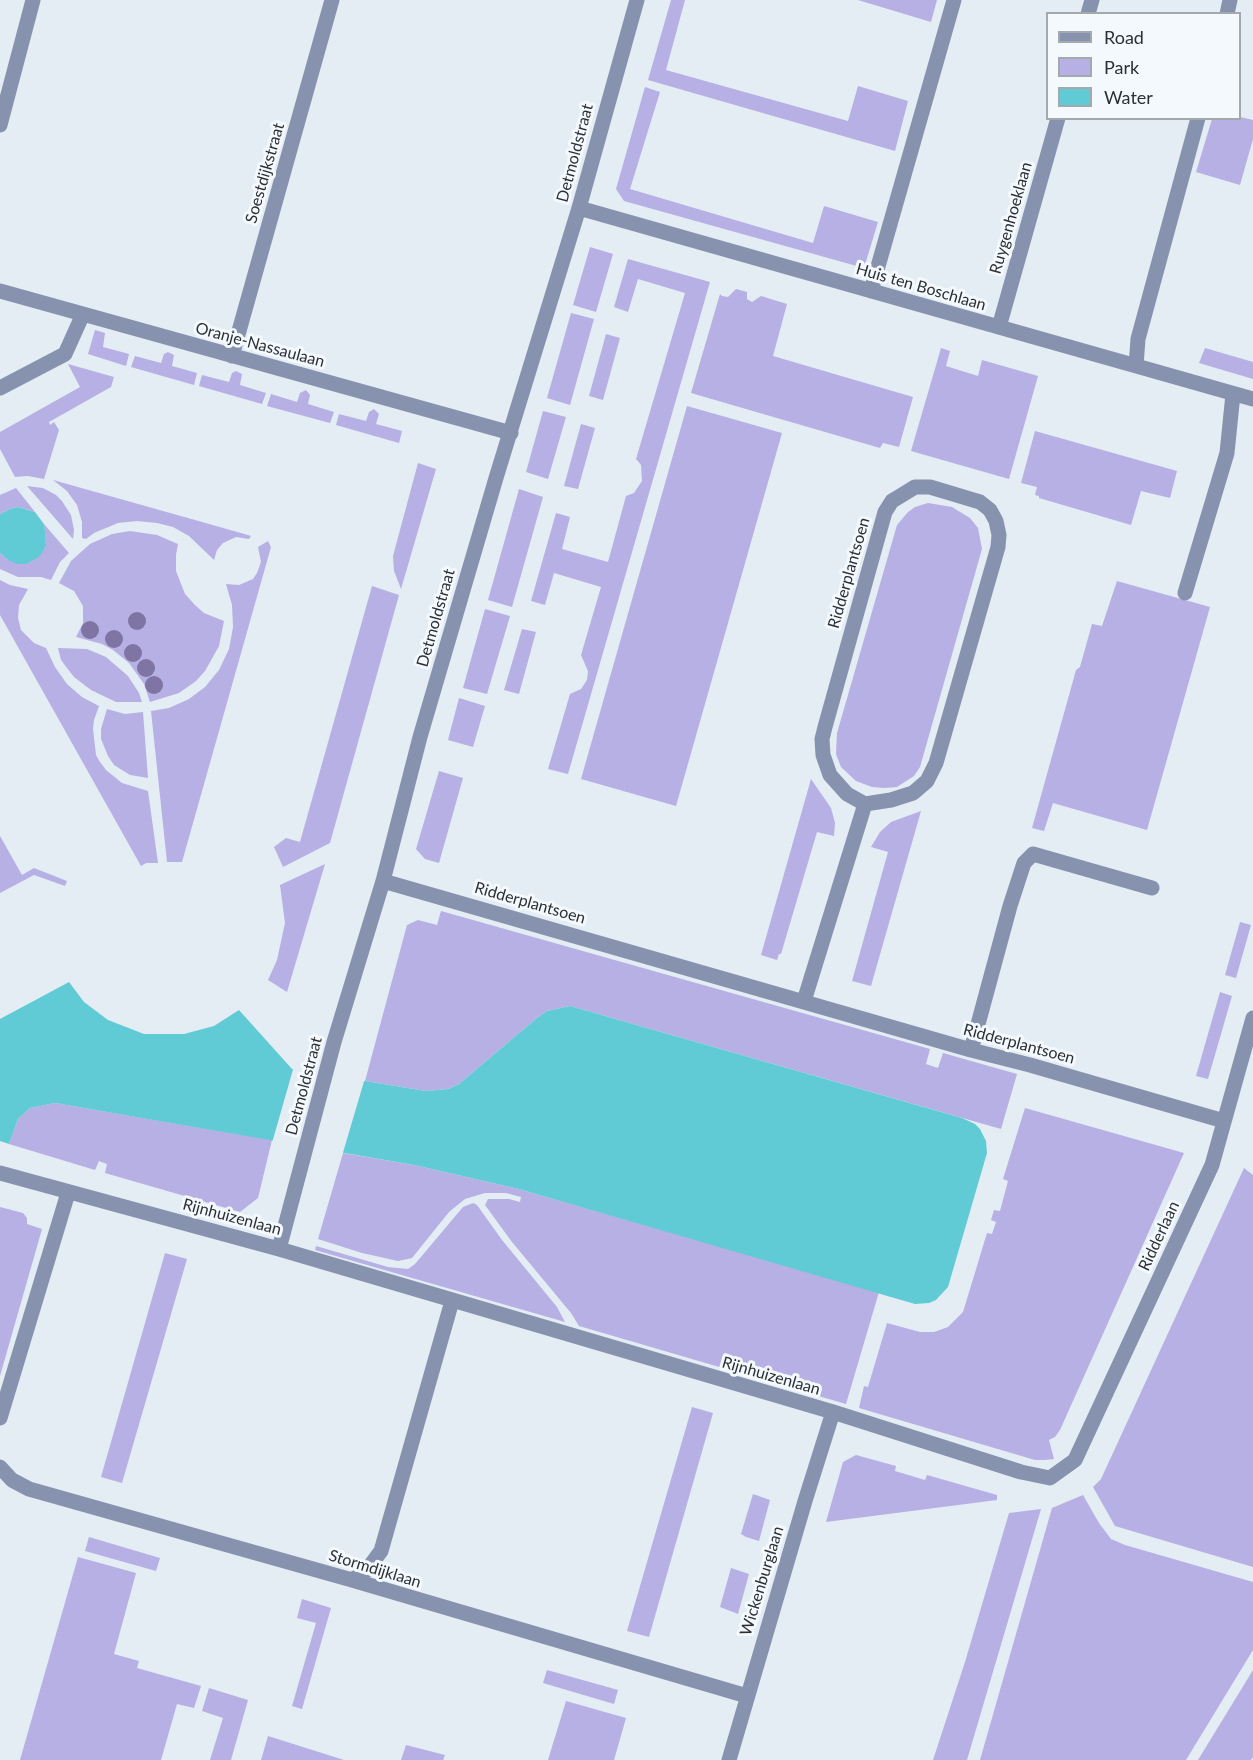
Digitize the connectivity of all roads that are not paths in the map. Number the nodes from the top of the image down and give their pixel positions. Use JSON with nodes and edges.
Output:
{"nodes":[{"id":1,"x":33,"y":0,"type":"edge"},
{"id":2,"x":332,"y":0,"type":"edge"},
{"id":3,"x":637,"y":0,"type":"edge"},
{"id":4,"x":954,"y":0,"type":"edge"},
{"id":5,"x":1057,"y":120,"type":"edge"},
{"id":6,"x":1197,"y":120,"type":"edge"},
{"id":7,"x":0,"y":125,"type":"edge"},
{"id":8,"x":579,"y":208,"type":"junction"},
{"id":9,"x":0,"y":291,"type":"edge"},
{"id":10,"x":871,"y":291,"type":"junction"},
{"id":11,"x":83,"y":314,"type":"junction"},
{"id":12,"x":999,"y":327,"type":"junction"},
{"id":13,"x":232,"y":356,"type":"junction"},
{"id":14,"x":1136,"y":366,"type":"junction"},
{"id":15,"x":0,"y":388,"type":"edge"},
{"id":16,"x":1233,"y":394,"type":"junction"},
{"id":17,"x":1253,"y":399,"type":"edge"},
{"id":18,"x":511,"y":433,"type":"junction"},
{"id":19,"x":1185,"y":593,"type":"dead end"},
{"id":20,"x":865,"y":804,"type":"junction"},
{"id":21,"x":383,"y":881,"type":"junction"},
{"id":22,"x":1152,"y":888,"type":"dead end"},
{"id":23,"x":804,"y":1001,"type":"junction"},
{"id":24,"x":1253,"y":1018,"type":"edge"},
{"id":25,"x":971,"y":1050,"type":"junction"},
{"id":26,"x":1224,"y":1121,"type":"junction"},
{"id":27,"x":5,"y":1175,"type":"edge"},
{"id":28,"x":68,"y":1193,"type":"junction"},
{"id":29,"x":279,"y":1248,"type":"junction"},
{"id":30,"x":453,"y":1301,"type":"junction"},
{"id":31,"x":833,"y":1412,"type":"junction"},
{"id":32,"x":0,"y":1418,"type":"edge"},
{"id":33,"x":1075,"y":1460,"type":"joint"},
{"id":34,"x":0,"y":1467,"type":"edge"},
{"id":35,"x":352,"y":1580,"type":"junction"},
{"id":36,"x":747,"y":1696,"type":"junction"},
{"id":37,"x":729,"y":1760,"type":"edge"}],
"edges":[{"from":1,"to":7,"type":"street"},
{"from":2,"to":13,"type":"street","name":"Soestdijkstraat"},
{"from":3,"to":8,"type":"street","name":"Detmoldstraat"},
{"from":4,"to":10,"type":"street"},
{"from":5,"to":12,"type":"street","name":"Ruygenhoeklaan"},
{"from":6,"to":14,"type":"street"},
{"from":8,"to":10,"type":"street","name":"Huis ten Boschlaan"},
{"from":8,"to":18,"type":"street","name":"Detmoldstraat"},
{"from":9,"to":11,"type":"street","name":"Oranje-Nassaulaan"},
{"from":10,"to":12,"type":"street","name":"Huis ten Boschlaan"},
{"from":11,"to":13,"type":"street","name":"Oranje-Nassaulaan"},
{"from":11,"to":15,"type":"street"},
{"from":12,"to":14,"type":"street","name":"Huis ten Boschlaan"},
{"from":13,"to":18,"type":"street","name":"Oranje-Nassaulaan"},
{"from":14,"to":16,"type":"street","name":"Huis ten Boschlaan"},
{"from":16,"to":17,"type":"street","name":"Huis ten Boschlaan"},
{"from":16,"to":19,"type":"street"},
{"from":18,"to":21,"type":"street","name":"Detmoldstraat"},
{"from":20,"to":20,"type":"street","name":"Ridderplantsoen"},
{"from":20,"to":23,"type":"street"},
{"from":21,"to":23,"type":"street","name":"Ridderplantsoen"},
{"from":21,"to":29,"type":"street","name":"Detmoldstraat"},
{"from":22,"to":25,"type":"street"},
{"from":23,"to":25,"type":"street","name":"Ridderplantsoen"},
{"from":24,"to":26,"type":"street","name":"Ridderlaan"},
{"from":25,"to":26,"type":"street","name":"Ridderplantsoen"},
{"from":26,"to":33,"type":"street","name":"Ridderlaan"},
{"from":27,"to":28,"type":"street","name":"Rijnhuizenlaan"},
{"from":28,"to":29,"type":"street","name":"Rijnhuizenlaan"},
{"from":28,"to":32,"type":"street"},
{"from":29,"to":30,"type":"street","name":"Rijnhuizenlaan"},
{"from":30,"to":31,"type":"street","name":"Rijnhuizenlaan"},
{"from":30,"to":35,"type":"street"},
{"from":31,"to":33,"type":"street","name":"Rijnhuizenlaan"},
{"from":31,"to":36,"type":"street","name":"Wickenburglaan"},
{"from":34,"to":35,"type":"street","name":"Stormdijklaan"},
{"from":35,"to":36,"type":"street","name":"Stormdijklaan"},
{"from":36,"to":37,"type":"street","name":"Wickenburglaan"}]}
